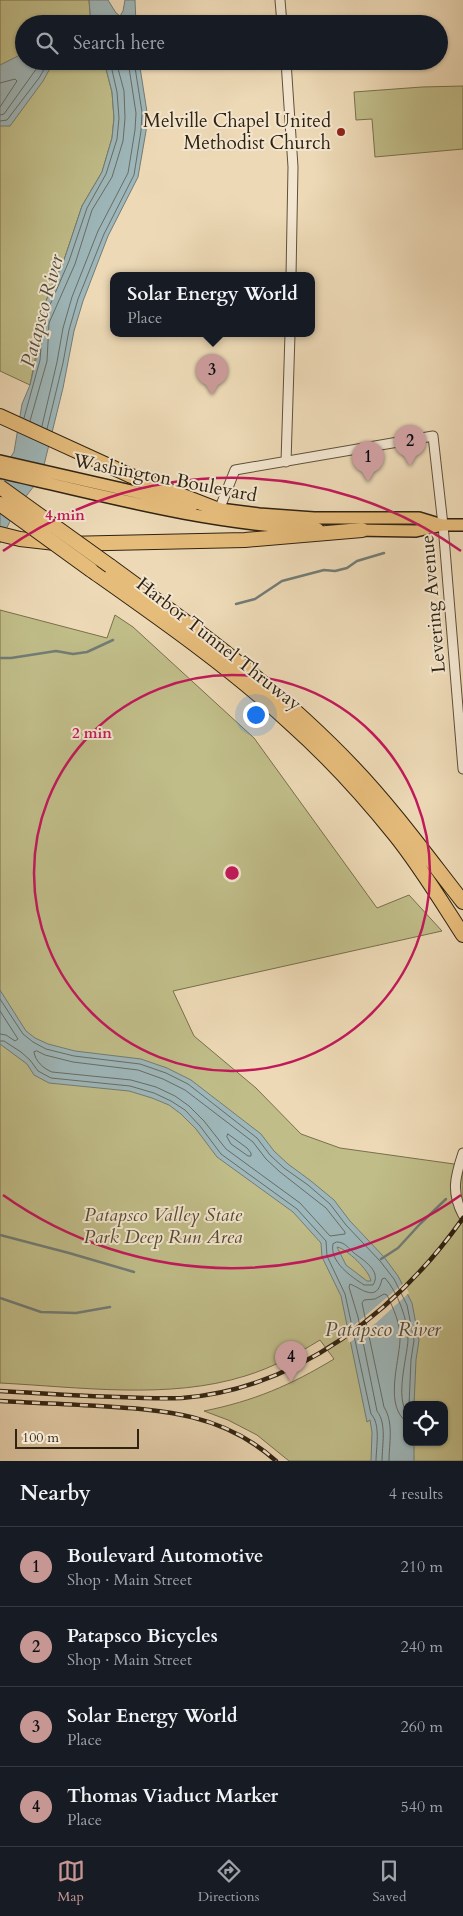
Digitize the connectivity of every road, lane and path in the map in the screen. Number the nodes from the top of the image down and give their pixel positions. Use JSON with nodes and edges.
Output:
{"nodes":[{"id":1,"x":280,"y":0,"type":"edge"},
{"id":2,"x":281,"y":15,"type":"edge"},
{"id":3,"x":287,"y":70,"type":"edge"},
{"id":4,"x":291,"y":272,"type":"edge"},
{"id":5,"x":290,"y":337,"type":"edge"},
{"id":6,"x":0,"y":416,"type":"edge"},
{"id":7,"x":0,"y":461,"type":"edge"},
{"id":8,"x":286,"y":462,"type":"junction"},
{"id":9,"x":0,"y":472,"type":"edge"},
{"id":10,"x":55,"y":479,"type":"junction"},
{"id":11,"x":0,"y":487,"type":"edge"},
{"id":12,"x":0,"y":504,"type":"edge"},
{"id":13,"x":219,"y":510,"type":"junction"},
{"id":14,"x":443,"y":525,"type":"junction"},
{"id":15,"x":463,"y":525,"type":"edge"},
{"id":16,"x":362,"y":530,"type":"junction"},
{"id":17,"x":0,"y":534,"type":"edge"},
{"id":18,"x":463,"y":769,"type":"edge"},
{"id":19,"x":414,"y":850,"type":"junction"},
{"id":20,"x":463,"y":902,"type":"edge"},
{"id":21,"x":463,"y":935,"type":"edge"},
{"id":22,"x":463,"y":1153,"type":"edge"},
{"id":23,"x":463,"y":1215,"type":"edge"}],
"edges":[{"from":1,"to":2,"type":"street"},
{"from":3,"to":4,"type":"street"},
{"from":5,"to":8,"type":"street"},
{"from":6,"to":13,"type":"highway"},
{"from":7,"to":10,"type":"main road","name":"Washington Boulevard"},
{"from":8,"to":13,"type":"street"},
{"from":8,"to":14,"type":"street","name":"Levering Avenue"},
{"from":9,"to":10,"type":"main road","name":"Washington Boulevard"},
{"from":10,"to":13,"type":"main road","name":"Washington Boulevard"},
{"from":10,"to":16,"type":"main road","name":"Washington Boulevard"},
{"from":11,"to":19,"type":"highway","name":"Harbor Tunnel Thruway","bridge":true},
{"from":12,"to":19,"type":"highway","name":"Harbor Tunnel Thruway","bridge":true},
{"from":13,"to":14,"type":"main road","name":"Washington Boulevard"},
{"from":14,"to":15,"type":"main road","name":"Washington Boulevard"},
{"from":14,"to":16,"type":"main road","name":"Washington Boulevard"},
{"from":14,"to":18,"type":"street","name":"Levering Avenue"},
{"from":16,"to":17,"type":"highway"},
{"from":19,"to":20,"type":"highway","name":"Harbor Tunnel Thruway"},
{"from":19,"to":21,"type":"highway","name":"Harbor Tunnel Thruway"},
{"from":22,"to":23,"type":"street"}]}
